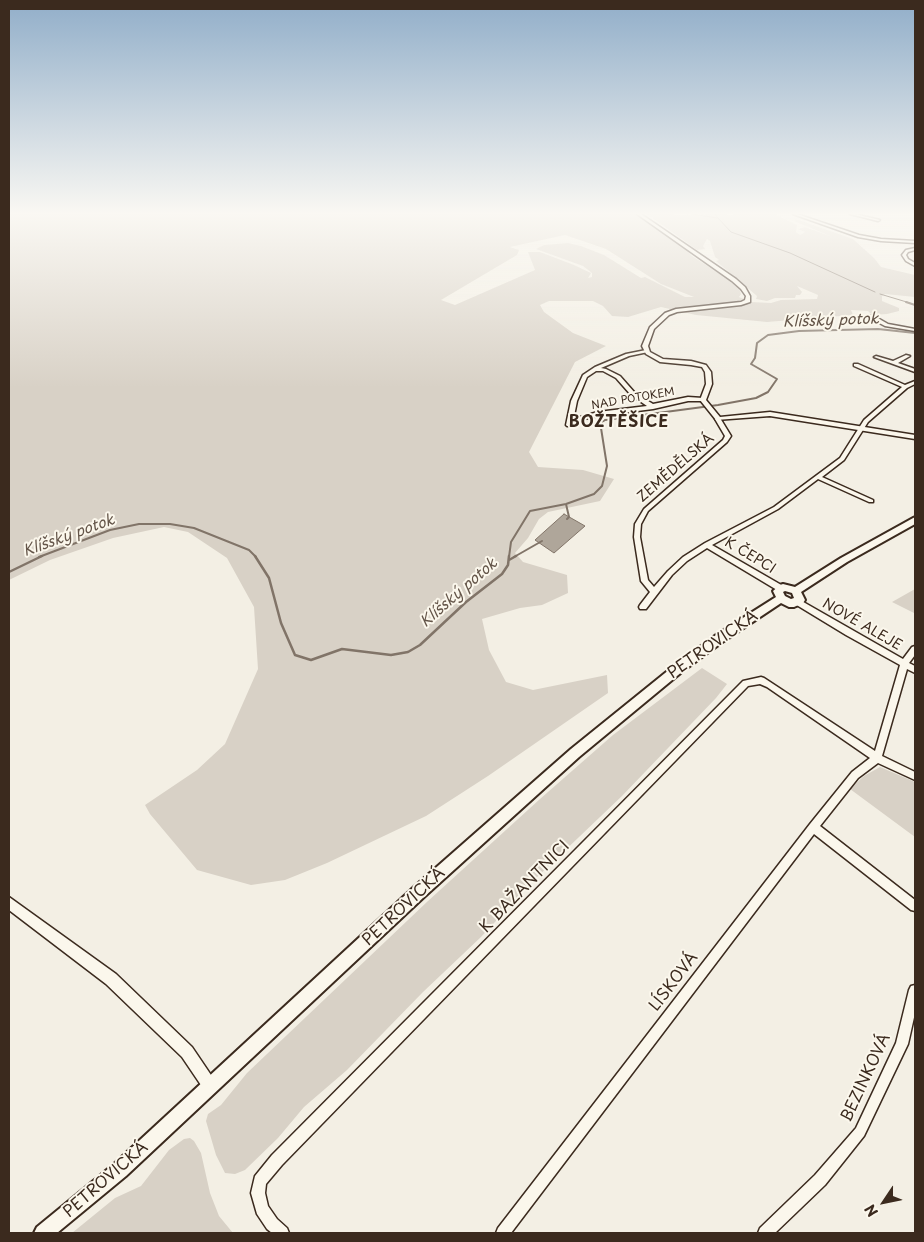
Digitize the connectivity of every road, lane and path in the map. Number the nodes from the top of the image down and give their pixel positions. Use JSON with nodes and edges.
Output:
{"nodes":[{"id":1,"x":722,"y":272,"type":"edge"},
{"id":2,"x":872,"y":317,"type":"dead end"},
{"id":3,"x":915,"y":330,"type":"edge"},
{"id":4,"x":646,"y":351,"type":"junction"},
{"id":5,"x":908,"y":356,"type":"dead end"},
{"id":6,"x":876,"y":357,"type":"dead end"},
{"id":7,"x":894,"y":364,"type":"junction"},
{"id":8,"x":856,"y":365,"type":"dead end"},
{"id":9,"x":595,"y":369,"type":"junction"},
{"id":10,"x":915,"y":372,"type":"edge"},
{"id":11,"x":915,"y":382,"type":"edge"},
{"id":12,"x":905,"y":387,"type":"junction"},
{"id":13,"x":706,"y":405,"type":"junction"},
{"id":14,"x":653,"y":407,"type":"junction"},
{"id":15,"x":718,"y":419,"type":"junction"},
{"id":16,"x":862,"y":429,"type":"junction"},
{"id":17,"x":915,"y":437,"type":"edge"},
{"id":18,"x":818,"y":477,"type":"junction"},
{"id":19,"x":871,"y":500,"type":"dead end"},
{"id":20,"x":915,"y":520,"type":"edge"},
{"id":21,"x":707,"y":545,"type":"junction"},
{"id":22,"x":796,"y":591,"type":"junction"},
{"id":23,"x":655,"y":592,"type":"junction"},
{"id":24,"x":780,"y":593,"type":"junction"},
{"id":25,"x":798,"y":602,"type":"junction"},
{"id":26,"x":643,"y":607,"type":"dead end"},
{"id":27,"x":915,"y":650,"type":"edge"},
{"id":28,"x":904,"y":664,"type":"junction"},
{"id":29,"x":915,"y":670,"type":"edge"},
{"id":30,"x":877,"y":758,"type":"junction"},
{"id":31,"x":915,"y":776,"type":"edge"},
{"id":32,"x":813,"y":827,"type":"junction"},
{"id":33,"x":9,"y":903,"type":"edge"},
{"id":34,"x":915,"y":906,"type":"edge"},
{"id":35,"x":915,"y":990,"type":"edge"},
{"id":36,"x":210,"y":1086,"type":"junction"},
{"id":37,"x":43,"y":1233,"type":"edge"},
{"id":38,"x":282,"y":1233,"type":"edge"},
{"id":39,"x":504,"y":1233,"type":"edge"},
{"id":40,"x":764,"y":1233,"type":"edge"}],
"edges":[{"from":1,"to":4,"type":"street"},
{"from":2,"to":3,"type":"street"},
{"from":4,"to":9,"type":"street"},
{"from":4,"to":13,"type":"street"},
{"from":5,"to":7,"type":"street"},
{"from":6,"to":7,"type":"street"},
{"from":7,"to":10,"type":"street"},
{"from":8,"to":12,"type":"street"},
{"from":9,"to":14,"type":"street"},
{"from":9,"to":14,"type":"street","name":"NAD POTOKEM"},
{"from":11,"to":12,"type":"street"},
{"from":12,"to":16,"type":"street"},
{"from":13,"to":14,"type":"street","name":"NAD POTOKEM"},
{"from":13,"to":15,"type":"street"},
{"from":15,"to":16,"type":"street"},
{"from":15,"to":23,"type":"street","name":"ZEMĚDĚLSKÁ"},
{"from":16,"to":17,"type":"street"},
{"from":16,"to":18,"type":"street"},
{"from":18,"to":19,"type":"street"},
{"from":18,"to":21,"type":"street"},
{"from":20,"to":22,"type":"main road"},
{"from":21,"to":23,"type":"street"},
{"from":21,"to":24,"type":"street","name":"K ČEPCI"},
{"from":22,"to":24,"type":"main road"},
{"from":22,"to":25,"type":"main road"},
{"from":23,"to":26,"type":"street"},
{"from":24,"to":25,"type":"main road"},
{"from":24,"to":36,"type":"main road","name":"PETROVICKÁ"},
{"from":25,"to":28,"type":"street","name":"NOVÉ ALEJE"},
{"from":27,"to":28,"type":"street"},
{"from":28,"to":29,"type":"street","name":"NOVÉ ALEJE"},
{"from":28,"to":30,"type":"street"},
{"from":30,"to":31,"type":"street","name":"K BAŽANTNICI"},
{"from":30,"to":32,"type":"street","name":"LÍSKOVÁ"},
{"from":30,"to":38,"type":"street","name":"K BAŽANTNICI"},
{"from":32,"to":34,"type":"street"},
{"from":32,"to":39,"type":"street","name":"LÍSKOVÁ"},
{"from":33,"to":36,"type":"street"},
{"from":35,"to":40,"type":"street","name":"BEZINKOVÁ"},
{"from":36,"to":37,"type":"main road","name":"PETROVICKÁ"}]}
